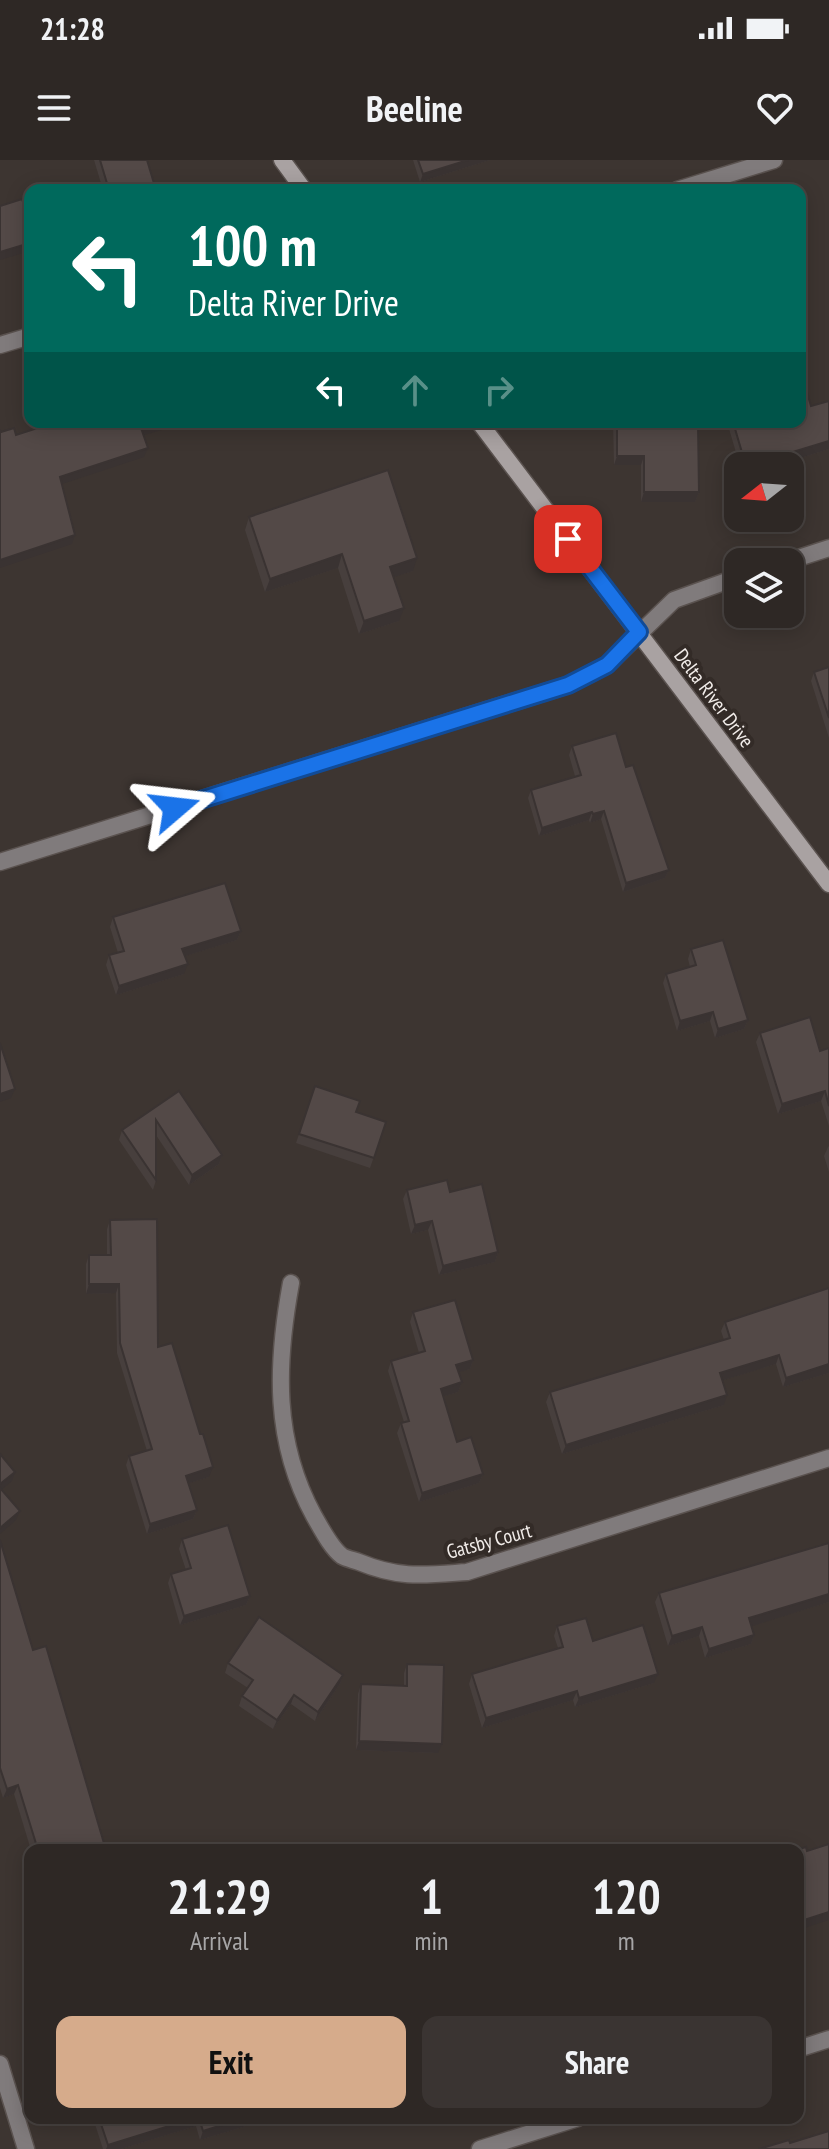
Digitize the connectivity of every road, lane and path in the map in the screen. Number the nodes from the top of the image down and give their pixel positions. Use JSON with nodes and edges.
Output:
{"nodes":[{"id":1,"x":282,"y":160,"type":"edge"},
{"id":2,"x":774,"y":160,"type":"edge"},
{"id":3,"x":300,"y":184,"type":"edge"},
{"id":4,"x":696,"y":184,"type":"edge"},
{"id":5,"x":24,"y":338,"type":"edge"},
{"id":6,"x":0,"y":345,"type":"edge"},
{"id":7,"x":484,"y":428,"type":"edge"},
{"id":8,"x":829,"y":548,"type":"edge"},
{"id":9,"x":804,"y":556,"type":"edge"},
{"id":10,"x":724,"y":582,"type":"edge"},
{"id":11,"x":639,"y":632,"type":"junction"},
{"id":12,"x":0,"y":862,"type":"edge"},
{"id":13,"x":829,"y":884,"type":"edge"},
{"id":14,"x":291,"y":1283,"type":"dead end"},
{"id":15,"x":829,"y":1458,"type":"edge"},
{"id":16,"x":829,"y":2039,"type":"edge"},
{"id":17,"x":804,"y":2047,"type":"edge"},
{"id":18,"x":0,"y":2064,"type":"edge"},
{"id":19,"x":559,"y":2124,"type":"edge"},
{"id":20,"x":26,"y":2149,"type":"edge"},
{"id":21,"x":480,"y":2149,"type":"edge"}],
"edges":[{"from":1,"to":3,"type":"street"},
{"from":2,"to":4,"type":"street"},
{"from":5,"to":6,"type":"street"},
{"from":7,"to":11,"type":"street","name":"Delta River Drive"},
{"from":8,"to":9,"type":"street"},
{"from":10,"to":11,"type":"street"},
{"from":11,"to":12,"type":"street"},
{"from":11,"to":13,"type":"street","name":"Delta River Drive"},
{"from":14,"to":15,"type":"street","name":"Gatsby Court"},
{"from":16,"to":17,"type":"street"},
{"from":18,"to":20,"type":"street"},
{"from":19,"to":21,"type":"street"}]}
